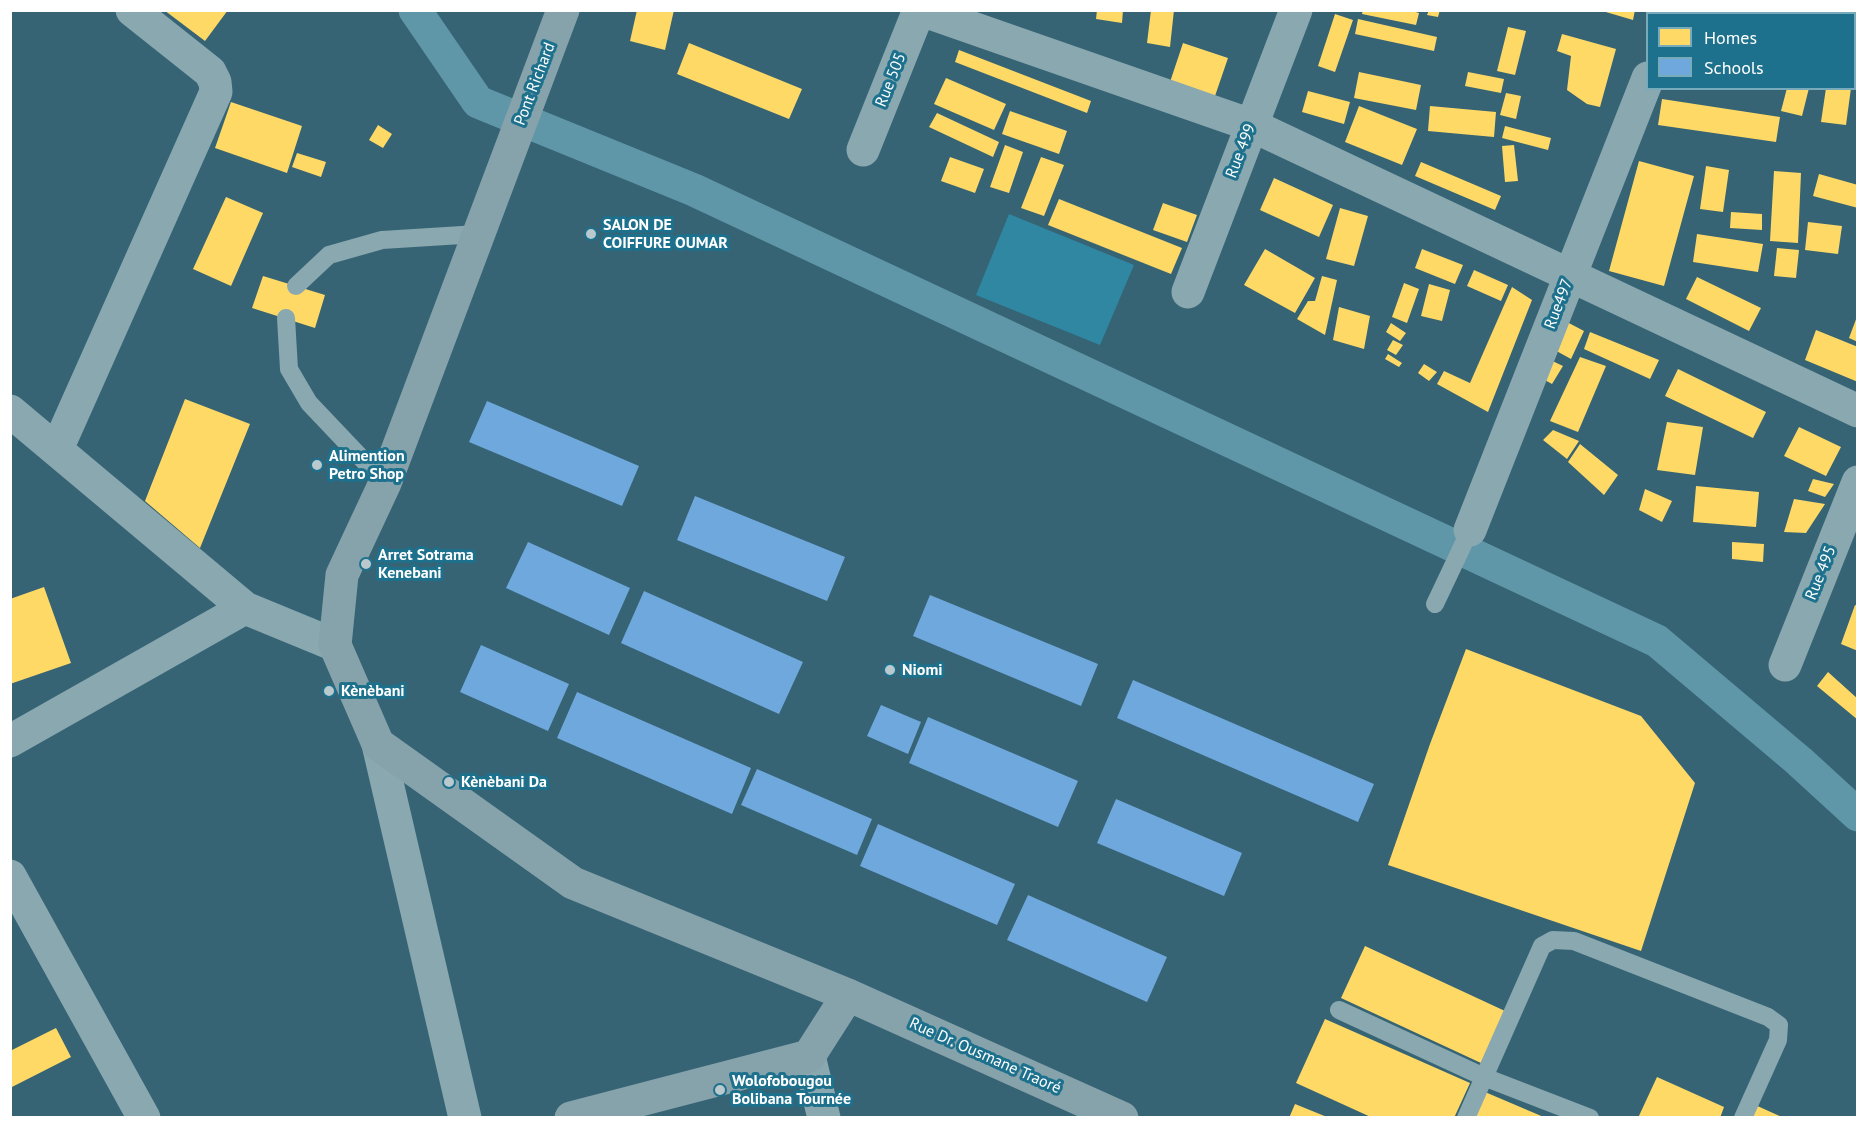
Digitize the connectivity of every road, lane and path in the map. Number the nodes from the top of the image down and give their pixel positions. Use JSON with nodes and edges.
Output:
{"nodes":[{"id":1,"x":132,"y":10,"type":"edge"},
{"id":2,"x":920,"y":10,"type":"edge"},
{"id":3,"x":1296,"y":10,"type":"edge"},
{"id":4,"x":560,"y":16,"type":"edge"},
{"id":5,"x":1646,"y":81,"type":"edge"},
{"id":6,"x":1251,"y":125,"type":"junction"},
{"id":7,"x":863,"y":150,"type":"dead end"},
{"id":8,"x":478,"y":234,"type":"junction"},
{"id":9,"x":1570,"y":275,"type":"junction"},
{"id":10,"x":296,"y":286,"type":"dead end"},
{"id":11,"x":1188,"y":292,"type":"dead end"},
{"id":12,"x":286,"y":318,"type":"dead end"},
{"id":13,"x":10,"y":411,"type":"edge"},
{"id":14,"x":1857,"y":411,"type":"edge"},
{"id":15,"x":57,"y":449,"type":"junction"},
{"id":16,"x":1857,"y":482,"type":"edge"},
{"id":17,"x":385,"y":483,"type":"junction"},
{"id":18,"x":1470,"y":530,"type":"joint"},
{"id":19,"x":1435,"y":604,"type":"dead end"},
{"id":20,"x":245,"y":608,"type":"junction"},
{"id":21,"x":335,"y":645,"type":"junction"},
{"id":22,"x":1785,"y":665,"type":"dead end"},
{"id":23,"x":10,"y":741,"type":"edge"},
{"id":24,"x":378,"y":744,"type":"junction"},
{"id":25,"x":10,"y":876,"type":"edge"},
{"id":26,"x":848,"y":996,"type":"junction"},
{"id":27,"x":1339,"y":1010,"type":"dead end"},
{"id":28,"x":809,"y":1056,"type":"junction"},
{"id":29,"x":1484,"y":1077,"type":"junction"},
{"id":30,"x":144,"y":1118,"type":"edge"},
{"id":31,"x":465,"y":1118,"type":"edge"},
{"id":32,"x":571,"y":1118,"type":"edge"},
{"id":33,"x":824,"y":1118,"type":"edge"},
{"id":34,"x":1122,"y":1118,"type":"edge"},
{"id":35,"x":1466,"y":1118,"type":"edge"},
{"id":36,"x":1590,"y":1118,"type":"edge"},
{"id":37,"x":1743,"y":1118,"type":"edge"}],
"edges":[{"from":1,"to":15,"type":"street"},
{"from":2,"to":6,"type":"street"},
{"from":2,"to":7,"type":"street","name":"Rue 505"},
{"from":3,"to":6,"type":"street","name":"Rue 499"},
{"from":4,"to":8,"type":"main road","name":"Pont Richard"},
{"from":5,"to":9,"type":"street","name":"Rue497"},
{"from":6,"to":9,"type":"street"},
{"from":6,"to":11,"type":"street","name":"Rue 499"},
{"from":8,"to":10,"type":"lane"},
{"from":8,"to":17,"type":"main road","name":"Pont Richard"},
{"from":9,"to":14,"type":"street"},
{"from":9,"to":18,"type":"street","name":"Rue497"},
{"from":12,"to":17,"type":"lane"},
{"from":13,"to":15,"type":"street"},
{"from":15,"to":20,"type":"street"},
{"from":16,"to":22,"type":"street","name":"Rue 495"},
{"from":17,"to":21,"type":"main road","name":"Pont Richard"},
{"from":18,"to":19,"type":"lane"},
{"from":20,"to":21,"type":"street"},
{"from":20,"to":23,"type":"street"},
{"from":21,"to":24,"type":"main road"},
{"from":24,"to":26,"type":"main road","name":"Rue Dr. Ousmane Traoré"},
{"from":24,"to":31,"type":"street"},
{"from":25,"to":30,"type":"street"},
{"from":26,"to":28,"type":"main road"},
{"from":26,"to":34,"type":"main road","name":"Rue Dr. Ousmane Traoré"},
{"from":27,"to":29,"type":"lane"},
{"from":28,"to":32,"type":"main road"},
{"from":28,"to":33,"type":"street"},
{"from":29,"to":35,"type":"lane"},
{"from":29,"to":36,"type":"lane"},
{"from":29,"to":37,"type":"lane"}]}
